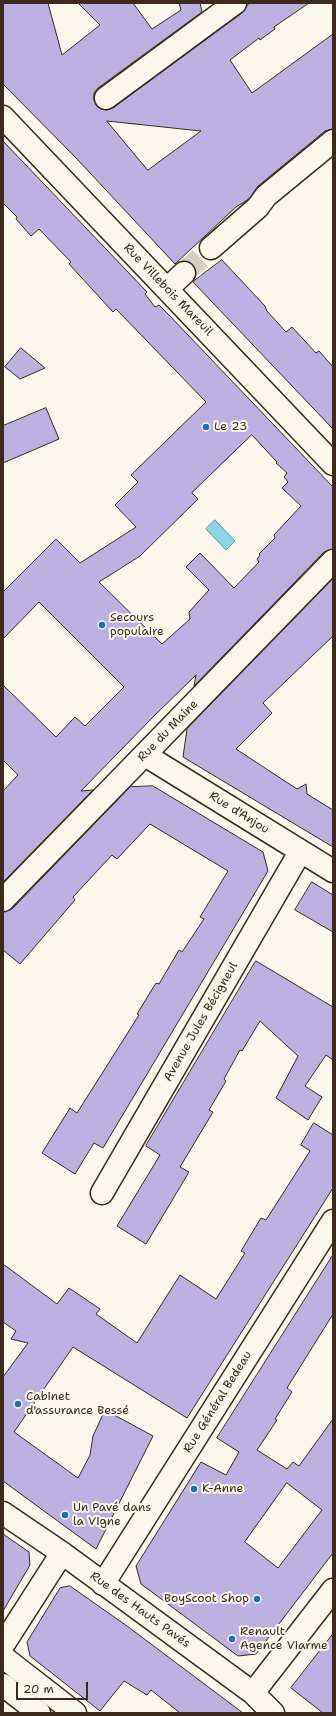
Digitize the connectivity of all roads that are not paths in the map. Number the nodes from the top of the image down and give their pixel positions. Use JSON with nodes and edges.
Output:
{"nodes":[{"id":1,"x":234,"y":3,"type":"edge"},
{"id":2,"x":106,"y":98,"type":"dead end"},
{"id":3,"x":3,"y":117,"type":"edge"},
{"id":4,"x":333,"y":142,"type":"edge"},
{"id":5,"x":211,"y":248,"type":"tunnel mouth"},
{"id":6,"x":184,"y":273,"type":"tunnel mouth"},
{"id":7,"x":167,"y":289,"type":"junction"},
{"id":8,"x":333,"y":464,"type":"edge"},
{"id":9,"x":333,"y":561,"type":"edge"},
{"id":10,"x":145,"y":755,"type":"junction"},
{"id":11,"x":300,"y":852,"type":"junction"},
{"id":12,"x":333,"y":871,"type":"edge"},
{"id":13,"x":3,"y":900,"type":"edge"},
{"id":14,"x":102,"y":1193,"type":"dead end"},
{"id":15,"x":333,"y":1221,"type":"edge"},
{"id":16,"x":3,"y":1513,"type":"edge"},
{"id":17,"x":62,"y":1553,"type":"junction"},
{"id":18,"x":103,"y":1584,"type":"junction"},
{"id":19,"x":333,"y":1590,"type":"edge"},
{"id":20,"x":3,"y":1645,"type":"edge"},
{"id":21,"x":3,"y":1658,"type":"edge"},
{"id":22,"x":3,"y":1685,"type":"edge"},
{"id":23,"x":253,"y":1693,"type":"junction"},
{"id":24,"x":39,"y":1713,"type":"edge"},
{"id":25,"x":75,"y":1713,"type":"edge"},
{"id":26,"x":273,"y":1713,"type":"edge"}],
"edges":[{"from":1,"to":2,"type":"street"},
{"from":3,"to":7,"type":"street","name":"Rue Villebois Mareuil"},
{"from":4,"to":5,"type":"street"},
{"from":6,"to":7,"type":"street"},
{"from":7,"to":8,"type":"street","name":"Rue Villebois Mareuil"},
{"from":9,"to":10,"type":"street","name":"Rue du Maine"},
{"from":10,"to":11,"type":"street","name":"Rue d'Anjou"},
{"from":10,"to":13,"type":"street","name":"Rue du Maine"},
{"from":11,"to":12,"type":"street","name":"Rue d'Anjou"},
{"from":11,"to":14,"type":"street","name":"Avenue Jules Bécigneul"},
{"from":15,"to":18,"type":"street","name":"Rue Général Bedeau"},
{"from":16,"to":17,"type":"street","name":"Rue des Hauts Pavés"},
{"from":17,"to":18,"type":"street","name":"Rue des Hauts Pavés"},
{"from":17,"to":20,"type":"street"},
{"from":18,"to":23,"type":"street","name":"Rue des Hauts Pavés"},
{"from":19,"to":23,"type":"street"},
{"from":21,"to":25,"type":"street"},
{"from":22,"to":24,"type":"street"},
{"from":23,"to":26,"type":"street","name":"Rue des Hauts Pavés"}]}
